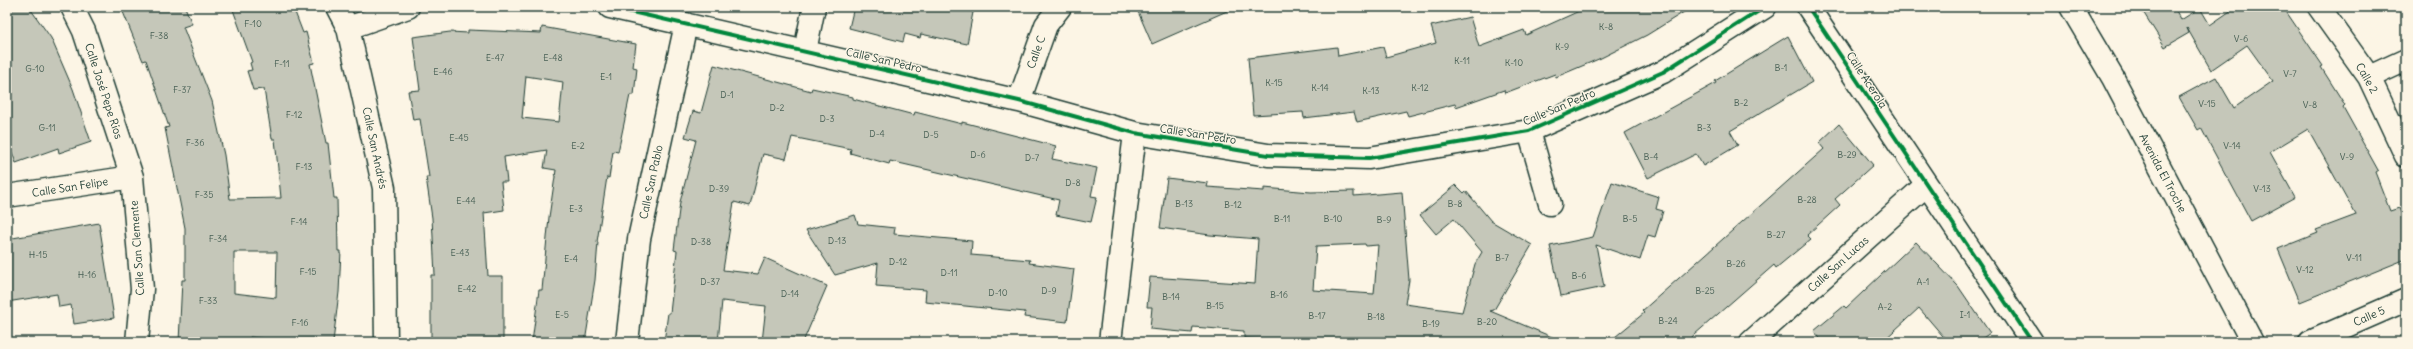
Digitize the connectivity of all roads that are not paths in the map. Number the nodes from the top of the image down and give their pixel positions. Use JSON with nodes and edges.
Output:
{"nodes":[{"id":1,"x":72,"y":7,"type":"edge"},
{"id":2,"x":337,"y":7,"type":"edge"},
{"id":3,"x":408,"y":7,"type":"edge"},
{"id":4,"x":610,"y":7,"type":"edge"},
{"id":5,"x":814,"y":7,"type":"edge"},
{"id":6,"x":1060,"y":7,"type":"edge"},
{"id":7,"x":1765,"y":7,"type":"edge"},
{"id":8,"x":1808,"y":7,"type":"edge"},
{"id":9,"x":2071,"y":7,"type":"edge"},
{"id":10,"x":2319,"y":7,"type":"edge"},
{"id":11,"x":686,"y":24,"type":"junction"},
{"id":12,"x":348,"y":28,"type":"junction"},
{"id":13,"x":805,"y":51,"type":"junction"},
{"id":14,"x":2406,"y":60,"type":"edge"},
{"id":15,"x":2369,"y":77,"type":"junction"},
{"id":16,"x":1018,"y":101,"type":"junction"},
{"id":17,"x":1529,"y":131,"type":"junction"},
{"id":18,"x":1135,"y":133,"type":"junction"},
{"id":19,"x":2406,"y":156,"type":"edge"},
{"id":20,"x":132,"y":177,"type":"junction"},
{"id":21,"x":1925,"y":186,"type":"junction"},
{"id":22,"x":7,"y":196,"type":"edge"},
{"id":23,"x":1550,"y":204,"type":"dead end"},
{"id":24,"x":2406,"y":300,"type":"edge"},
{"id":25,"x":137,"y":342,"type":"edge"},
{"id":26,"x":386,"y":342,"type":"edge"},
{"id":27,"x":627,"y":342,"type":"edge"},
{"id":28,"x":1110,"y":342,"type":"edge"},
{"id":29,"x":1751,"y":342,"type":"edge"},
{"id":30,"x":2032,"y":342,"type":"edge"},
{"id":31,"x":2252,"y":342,"type":"edge"},
{"id":32,"x":2310,"y":342,"type":"edge"}],
"edges":[{"from":1,"to":20,"type":"street","name":"Calle José Pepe Ríos"},
{"from":2,"to":12,"type":"street","name":"Calle San Andrés"},
{"from":3,"to":12,"type":"street"},
{"from":4,"to":11,"type":"street","name":"Calle San Pedro"},
{"from":5,"to":13,"type":"street"},
{"from":6,"to":16,"type":"street","name":"Calle C"},
{"from":7,"to":17,"type":"street","name":"Calle San Pedro"},
{"from":8,"to":21,"type":"street","name":"Calle Acerola"},
{"from":9,"to":31,"type":"street","name":"Avenida El Troche"},
{"from":10,"to":15,"type":"street","name":"Calle 2"},
{"from":11,"to":13,"type":"street","name":"Calle San Pedro"},
{"from":11,"to":27,"type":"street","name":"Calle San Pablo"},
{"from":12,"to":26,"type":"street","name":"Calle San Andrés"},
{"from":13,"to":16,"type":"street","name":"Calle San Pedro"},
{"from":14,"to":15,"type":"street"},
{"from":15,"to":19,"type":"street","name":"Calle 2"},
{"from":16,"to":18,"type":"street","name":"Calle San Pedro"},
{"from":17,"to":18,"type":"street","name":"Calle San Pedro"},
{"from":17,"to":23,"type":"street"},
{"from":18,"to":28,"type":"street"},
{"from":20,"to":22,"type":"street","name":"Calle San Felipe"},
{"from":20,"to":25,"type":"street","name":"Calle San Clemente"},
{"from":21,"to":29,"type":"street","name":"Calle San Lucas"},
{"from":21,"to":30,"type":"street","name":"Calle Acerola"},
{"from":24,"to":32,"type":"street","name":"Calle 5"}]}
